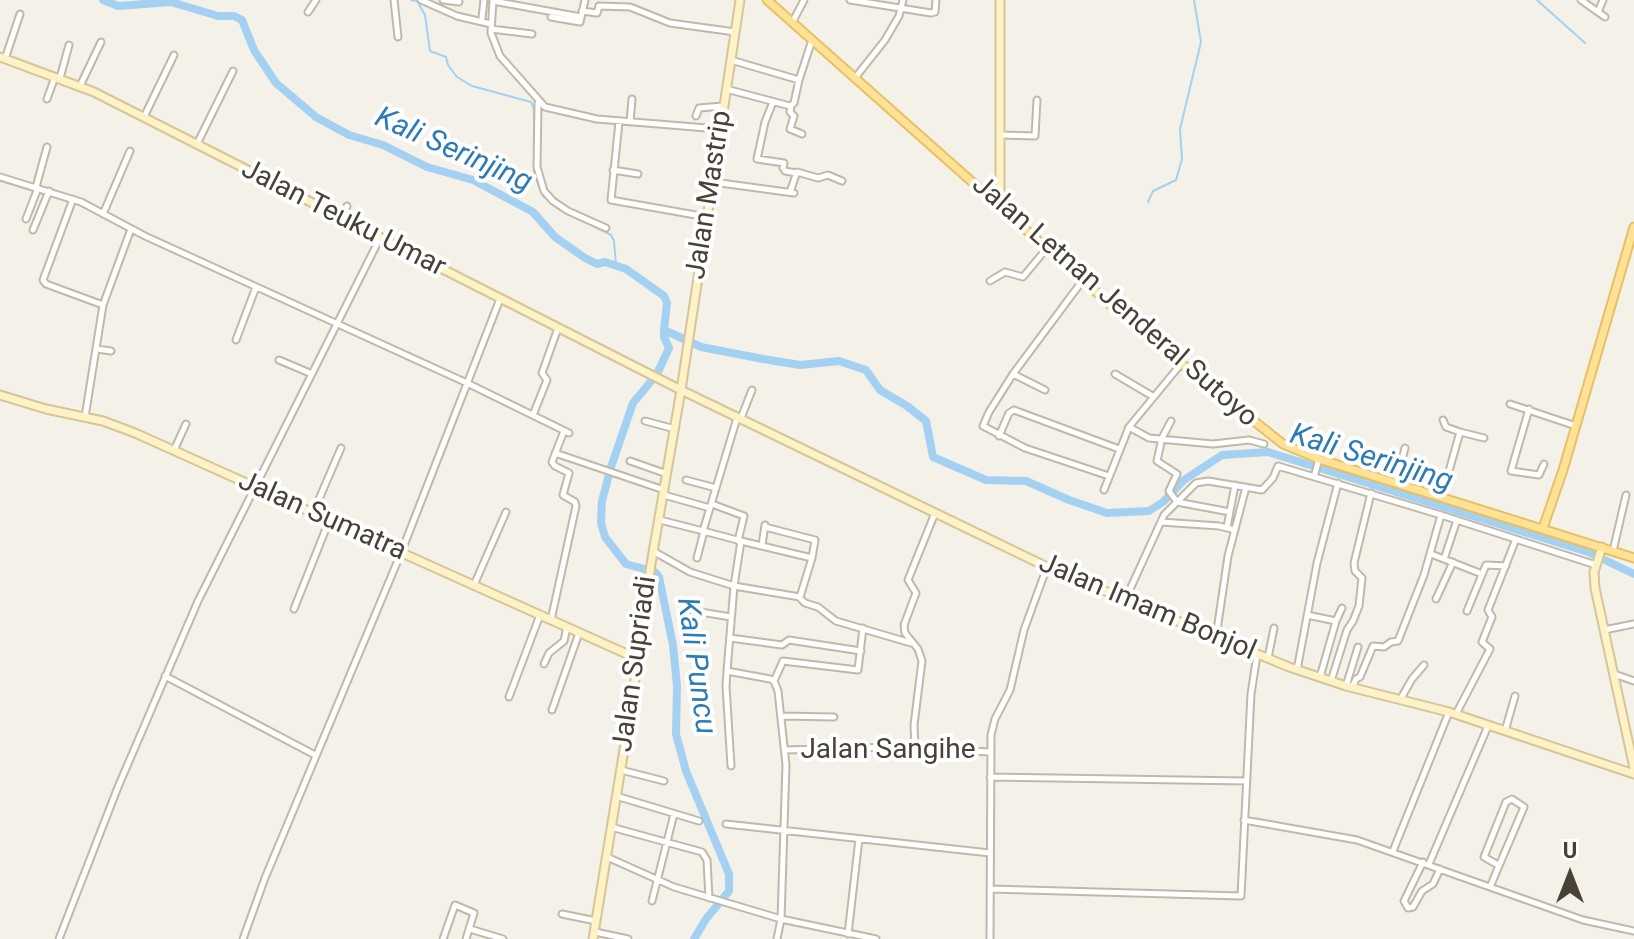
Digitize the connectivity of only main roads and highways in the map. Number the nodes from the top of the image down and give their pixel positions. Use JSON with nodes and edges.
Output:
{"nodes":[{"id":1,"x":740,"y":0,"type":"edge"},
{"id":2,"x":767,"y":0,"type":"edge"},
{"id":3,"x":1000,"y":0,"type":"edge"},
{"id":4,"x":3,"y":58,"type":"edge"},
{"id":5,"x":1000,"y":206,"type":"junction"},
{"id":6,"x":1634,"y":227,"type":"edge"},
{"id":7,"x":1631,"y":247,"type":"edge"},
{"id":8,"x":681,"y":390,"type":"junction"},
{"id":9,"x":0,"y":395,"type":"edge"},
{"id":10,"x":1543,"y":528,"type":"junction"},
{"id":11,"x":1601,"y":550,"type":"junction"},
{"id":12,"x":1634,"y":558,"type":"edge"},
{"id":13,"x":638,"y":659,"type":"junction"},
{"id":14,"x":1634,"y":771,"type":"edge"},
{"id":15,"x":594,"y":935,"type":"edge"}],
"edges":[{"from":1,"to":8,"type":"main road","name":"Jalan Mastrip"},
{"from":2,"to":5,"type":"main road","name":"Jalan Letnan Jenderal Sutoyo"},
{"from":3,"to":5,"type":"main road"},
{"from":4,"to":8,"type":"main road","name":"Jalan Teuku Umar"},
{"from":5,"to":10,"type":"main road","name":"Jalan Letnan Jenderal Sutoyo"},
{"from":6,"to":7,"type":"main road"},
{"from":7,"to":10,"type":"main road"},
{"from":8,"to":13,"type":"main road","name":"Jalan Supriadi"},
{"from":8,"to":14,"type":"main road","name":"Jalan Imam Bonjol"},
{"from":9,"to":13,"type":"main road","name":"Jalan Sumatra"},
{"from":10,"to":11,"type":"main road","name":"Jalan Letnan Jenderal Sutoyo"},
{"from":11,"to":12,"type":"main road","name":"Jalan Letnan Jenderal Sutoyo"},
{"from":11,"to":14,"type":"main road"},
{"from":13,"to":15,"type":"main road","name":"Jalan Supriadi"}]}
